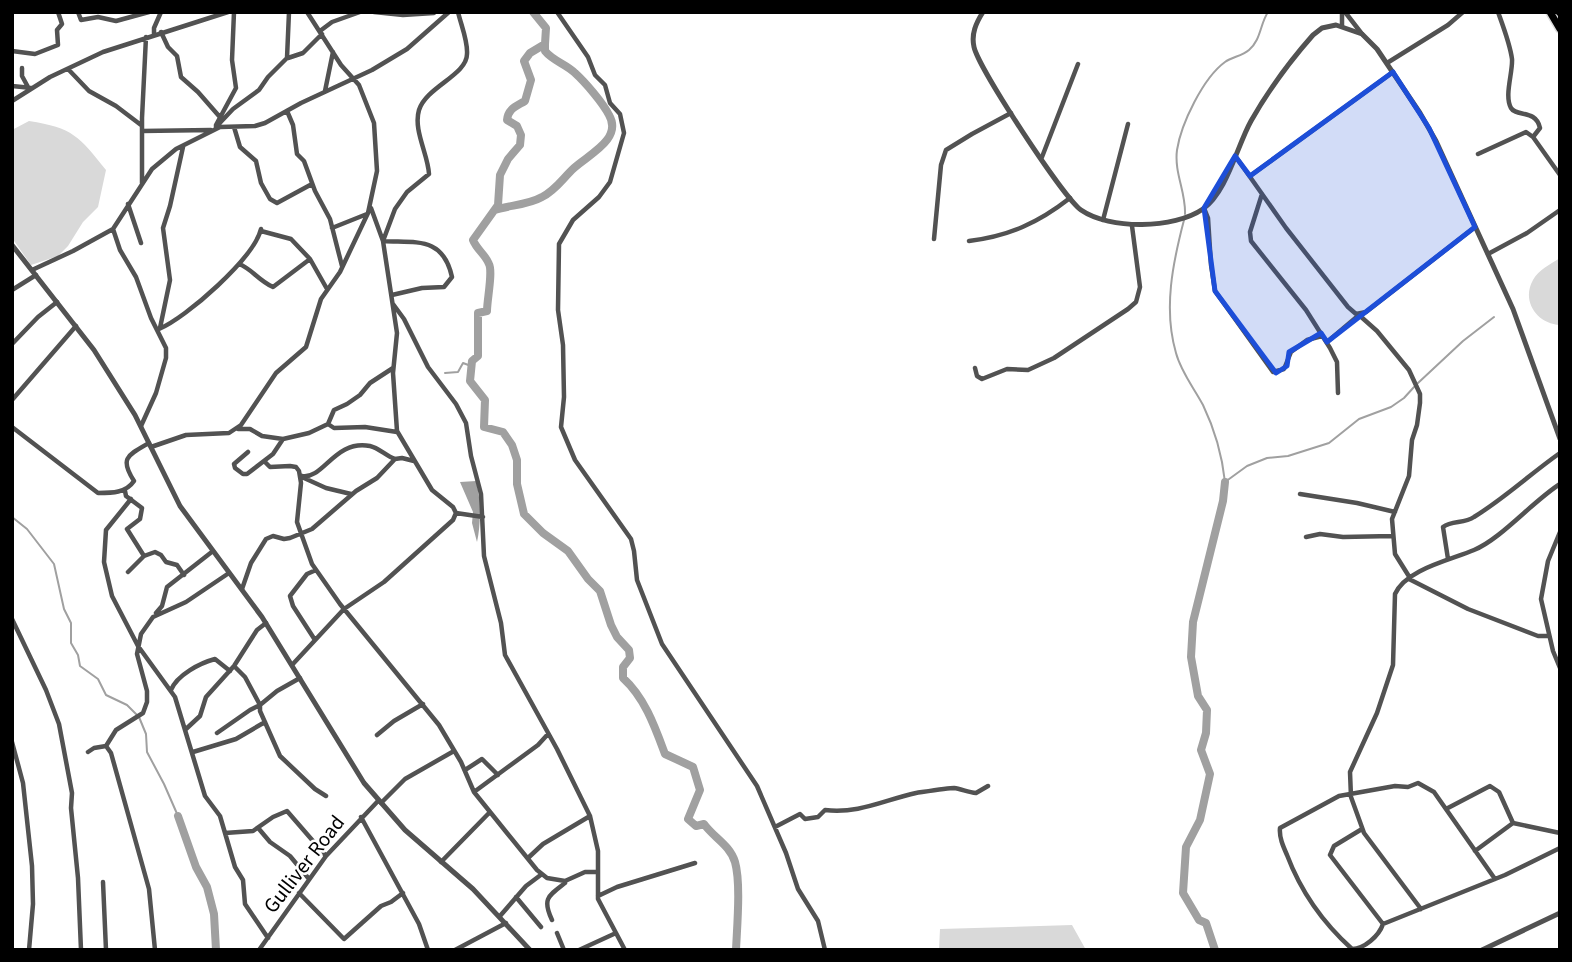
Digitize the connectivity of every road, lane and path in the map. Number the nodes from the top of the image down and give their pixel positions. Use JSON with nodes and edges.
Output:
{"nodes":[{"id":1,"x":58,"y":12,"type":"edge"},
{"id":2,"x":78,"y":12,"type":"edge"},
{"id":3,"x":149,"y":12,"type":"edge"},
{"id":4,"x":161,"y":12,"type":"edge"},
{"id":5,"x":228,"y":12,"type":"edge"},
{"id":6,"x":234,"y":12,"type":"edge"},
{"id":7,"x":289,"y":12,"type":"edge"},
{"id":8,"x":307,"y":12,"type":"edge"},
{"id":9,"x":333,"y":12,"type":"edge"},
{"id":10,"x":360,"y":12,"type":"edge"},
{"id":11,"x":374,"y":12,"type":"edge"},
{"id":12,"x":449,"y":12,"type":"edge"},
{"id":13,"x":458,"y":12,"type":"edge"},
{"id":14,"x":557,"y":12,"type":"edge"},
{"id":15,"x":982,"y":12,"type":"edge"},
{"id":16,"x":1343,"y":12,"type":"edge"},
{"id":17,"x":1463,"y":12,"type":"edge"},
{"id":18,"x":1497,"y":12,"type":"edge"},
{"id":19,"x":1550,"y":12,"type":"edge"},
{"id":20,"x":433,"y":13,"type":"edge"},
{"id":21,"x":332,"y":22,"type":"junction"},
{"id":22,"x":436,"y":24,"type":"junction"},
{"id":23,"x":1342,"y":26,"type":"junction"},
{"id":24,"x":1560,"y":29,"type":"edge"},
{"id":25,"x":161,"y":32,"type":"junction"},
{"id":26,"x":321,"y":33,"type":"junction"},
{"id":27,"x":154,"y":34,"type":"junction"},
{"id":28,"x":1362,"y":34,"type":"junction"},
{"id":29,"x":146,"y":37,"type":"junction"},
{"id":30,"x":12,"y":51,"type":"edge"},
{"id":31,"x":332,"y":52,"type":"junction"},
{"id":32,"x":287,"y":58,"type":"junction"},
{"id":33,"x":1387,"y":63,"type":"junction"},
{"id":34,"x":1079,"y":64,"type":"dead end"},
{"id":35,"x":22,"y":68,"type":"dead end"},
{"id":36,"x":68,"y":69,"type":"junction"},
{"id":37,"x":1393,"y":72,"type":"junction"},
{"id":38,"x":352,"y":78,"type":"junction"},
{"id":39,"x":12,"y":86,"type":"edge"},
{"id":40,"x":31,"y":88,"type":"junction"},
{"id":41,"x":325,"y":91,"type":"junction"},
{"id":42,"x":12,"y":101,"type":"edge"},
{"id":43,"x":287,"y":111,"type":"junction"},
{"id":44,"x":1011,"y":113,"type":"junction"},
{"id":45,"x":219,"y":116,"type":"junction"},
{"id":46,"x":1128,"y":124,"type":"dead end"},
{"id":47,"x":234,"y":127,"type":"junction"},
{"id":48,"x":142,"y":128,"type":"junction"},
{"id":49,"x":213,"y":130,"type":"junction"},
{"id":50,"x":1533,"y":136,"type":"junction"},
{"id":51,"x":183,"y":147,"type":"junction"},
{"id":52,"x":1478,"y":154,"type":"dead end"},
{"id":53,"x":1235,"y":156,"type":"junction"},
{"id":54,"x":1042,"y":158,"type":"junction"},
{"id":55,"x":1560,"y":175,"type":"edge"},
{"id":56,"x":1250,"y":176,"type":"junction"},
{"id":57,"x":142,"y":183,"type":"junction"},
{"id":58,"x":313,"y":184,"type":"junction"},
{"id":59,"x":1262,"y":193,"type":"junction"},
{"id":60,"x":1070,"y":198,"type":"junction"},
{"id":61,"x":128,"y":204,"type":"junction"},
{"id":62,"x":370,"y":205,"type":"junction"},
{"id":63,"x":1204,"y":208,"type":"junction"},
{"id":64,"x":1560,"y":210,"type":"edge"},
{"id":65,"x":368,"y":213,"type":"junction"},
{"id":66,"x":1103,"y":221,"type":"junction"},
{"id":67,"x":1132,"y":226,"type":"junction"},
{"id":68,"x":332,"y":228,"type":"junction"},
{"id":69,"x":1475,"y":228,"type":"junction"},
{"id":70,"x":113,"y":229,"type":"junction"},
{"id":71,"x":933,"y":239,"type":"dead end"},
{"id":72,"x":383,"y":241,"type":"junction"},
{"id":73,"x":969,"y":241,"type":"dead end"},
{"id":74,"x":141,"y":243,"type":"dead end"},
{"id":75,"x":13,"y":248,"type":"edge"},
{"id":76,"x":1488,"y":254,"type":"junction"},
{"id":77,"x":310,"y":259,"type":"junction"},
{"id":78,"x":238,"y":264,"type":"junction"},
{"id":79,"x":342,"y":266,"type":"junction"},
{"id":80,"x":34,"y":272,"type":"junction"},
{"id":81,"x":327,"y":289,"type":"junction"},
{"id":82,"x":12,"y":290,"type":"edge"},
{"id":83,"x":392,"y":295,"type":"junction"},
{"id":84,"x":57,"y":302,"type":"junction"},
{"id":85,"x":393,"y":304,"type":"junction"},
{"id":86,"x":1359,"y":315,"type":"junction"},
{"id":87,"x":75,"y":326,"type":"junction"},
{"id":88,"x":158,"y":329,"type":"junction"},
{"id":89,"x":1322,"y":336,"type":"junction"},
{"id":90,"x":1326,"y":342,"type":"junction"},
{"id":91,"x":12,"y":344,"type":"edge"},
{"id":92,"x":393,"y":368,"type":"junction"},
{"id":93,"x":975,"y":368,"type":"dead end"},
{"id":94,"x":1338,"y":393,"type":"dead end"},
{"id":95,"x":12,"y":400,"type":"edge"},
{"id":96,"x":328,"y":424,"type":"junction"},
{"id":97,"x":141,"y":427,"type":"junction"},
{"id":98,"x":12,"y":428,"type":"edge"},
{"id":99,"x":237,"y":429,"type":"junction"},
{"id":100,"x":397,"y":432,"type":"junction"},
{"id":101,"x":283,"y":439,"type":"junction"},
{"id":102,"x":1560,"y":439,"type":"edge"},
{"id":103,"x":150,"y":445,"type":"junction"},
{"id":104,"x":248,"y":452,"type":"dead end"},
{"id":105,"x":1560,"y":453,"type":"edge"},
{"id":106,"x":395,"y":459,"type":"junction"},
{"id":107,"x":264,"y":461,"type":"junction"},
{"id":108,"x":415,"y":461,"type":"junction"},
{"id":109,"x":302,"y":476,"type":"junction"},
{"id":110,"x":1560,"y":484,"type":"edge"},
{"id":111,"x":126,"y":490,"type":"junction"},
{"id":112,"x":352,"y":494,"type":"junction"},
{"id":113,"x":1300,"y":494,"type":"dead end"},
{"id":114,"x":131,"y":499,"type":"junction"},
{"id":115,"x":1395,"y":512,"type":"junction"},
{"id":116,"x":456,"y":513,"type":"junction"},
{"id":117,"x":483,"y":517,"type":"junction"},
{"id":118,"x":1560,"y":532,"type":"edge"},
{"id":119,"x":300,"y":533,"type":"junction"},
{"id":120,"x":1393,"y":536,"type":"junction"},
{"id":121,"x":1306,"y":537,"type":"dead end"},
{"id":122,"x":213,"y":551,"type":"junction"},
{"id":123,"x":144,"y":556,"type":"junction"},
{"id":124,"x":1448,"y":559,"type":"junction"},
{"id":125,"x":316,"y":570,"type":"junction"},
{"id":126,"x":128,"y":572,"type":"dead end"},
{"id":127,"x":229,"y":573,"type":"junction"},
{"id":128,"x":184,"y":575,"type":"junction"},
{"id":129,"x":1409,"y":578,"type":"junction"},
{"id":130,"x":242,"y":589,"type":"junction"},
{"id":131,"x":344,"y":609,"type":"junction"},
{"id":132,"x":153,"y":617,"type":"junction"},
{"id":133,"x":12,"y":619,"type":"edge"},
{"id":134,"x":265,"y":623,"type":"junction"},
{"id":135,"x":1549,"y":636,"type":"junction"},
{"id":136,"x":315,"y":640,"type":"junction"},
{"id":137,"x":138,"y":646,"type":"junction"},
{"id":138,"x":292,"y":665,"type":"junction"},
{"id":139,"x":232,"y":668,"type":"junction"},
{"id":140,"x":1560,"y":668,"type":"edge"},
{"id":141,"x":300,"y":678,"type":"junction"},
{"id":142,"x":171,"y":691,"type":"junction"},
{"id":143,"x":423,"y":704,"type":"junction"},
{"id":144,"x":260,"y":705,"type":"junction"},
{"id":145,"x":265,"y":722,"type":"junction"},
{"id":146,"x":187,"y":729,"type":"junction"},
{"id":147,"x":217,"y":733,"type":"dead end"},
{"id":148,"x":548,"y":734,"type":"junction"},
{"id":149,"x":377,"y":735,"type":"dead end"},
{"id":150,"x":12,"y":742,"type":"edge"},
{"id":151,"x":106,"y":746,"type":"junction"},
{"id":152,"x":193,"y":751,"type":"junction"},
{"id":153,"x":454,"y":751,"type":"junction"},
{"id":154,"x":88,"y":752,"type":"dead end"},
{"id":155,"x":465,"y":770,"type":"junction"},
{"id":156,"x":498,"y":775,"type":"junction"},
{"id":157,"x":988,"y":786,"type":"dead end"},
{"id":158,"x":474,"y":792,"type":"junction"},
{"id":159,"x":1351,"y":792,"type":"junction"},
{"id":160,"x":327,"y":796,"type":"dead end"},
{"id":161,"x":379,"y":803,"type":"junction"},
{"id":162,"x":1446,"y":810,"type":"junction"},
{"id":163,"x":490,"y":812,"type":"junction"},
{"id":164,"x":590,"y":816,"type":"junction"},
{"id":165,"x":361,"y":817,"type":"junction"},
{"id":166,"x":1513,"y":823,"type":"junction"},
{"id":167,"x":775,"y":827,"type":"junction"},
{"id":168,"x":259,"y":829,"type":"junction"},
{"id":169,"x":1362,"y":829,"type":"junction"},
{"id":170,"x":226,"y":833,"type":"junction"},
{"id":171,"x":1560,"y":833,"type":"edge"},
{"id":172,"x":1560,"y":848,"type":"edge"},
{"id":173,"x":1475,"y":851,"type":"junction"},
{"id":174,"x":326,"y":856,"type":"junction"},
{"id":175,"x":528,"y":859,"type":"junction"},
{"id":176,"x":441,"y":862,"type":"junction"},
{"id":177,"x":695,"y":863,"type":"dead end"},
{"id":178,"x":598,"y":872,"type":"junction"},
{"id":179,"x":541,"y":874,"type":"junction"},
{"id":180,"x":309,"y":879,"type":"junction"},
{"id":181,"x":1496,"y":879,"type":"junction"},
{"id":182,"x":569,"y":880,"type":"junction"},
{"id":183,"x":103,"y":883,"type":"dead end"},
{"id":184,"x":299,"y":893,"type":"junction"},
{"id":185,"x":403,"y":893,"type":"junction"},
{"id":186,"x":598,"y":896,"type":"junction"},
{"id":187,"x":516,"y":897,"type":"junction"},
{"id":188,"x":1421,"y":909,"type":"junction"},
{"id":189,"x":1560,"y":914,"type":"edge"},
{"id":190,"x":500,"y":916,"type":"junction"},
{"id":191,"x":552,"y":920,"type":"dead end"},
{"id":192,"x":506,"y":923,"type":"junction"},
{"id":193,"x":1383,"y":924,"type":"junction"},
{"id":194,"x":541,"y":927,"type":"dead end"},
{"id":195,"x":557,"y":933,"type":"dead end"},
{"id":196,"x":616,"y":933,"type":"junction"},
{"id":197,"x":268,"y":938,"type":"junction"},
{"id":198,"x":563,"y":949,"type":"edge"},
{"id":199,"x":624,"y":949,"type":"edge"},
{"id":200,"x":29,"y":950,"type":"edge"},
{"id":201,"x":81,"y":950,"type":"edge"},
{"id":202,"x":106,"y":950,"type":"edge"},
{"id":203,"x":155,"y":950,"type":"edge"},
{"id":204,"x":259,"y":950,"type":"edge"},
{"id":205,"x":428,"y":950,"type":"edge"},
{"id":206,"x":455,"y":950,"type":"edge"},
{"id":207,"x":530,"y":950,"type":"edge"},
{"id":208,"x":579,"y":950,"type":"edge"},
{"id":209,"x":825,"y":950,"type":"edge"},
{"id":210,"x":1355,"y":950,"type":"edge"},
{"id":211,"x":1482,"y":950,"type":"edge"}],
"edges":[{"from":1,"to":30,"type":"street"},
{"from":2,"to":3,"type":"street"},
{"from":4,"to":27,"type":"street"},
{"from":5,"to":25,"type":"street"},
{"from":6,"to":45,"type":"street"},
{"from":7,"to":32,"type":"street"},
{"from":8,"to":26,"type":"street"},
{"from":9,"to":21,"type":"street"},
{"from":10,"to":21,"type":"street"},
{"from":11,"to":20,"type":"street"},
{"from":12,"to":22,"type":"street"},
{"from":13,"to":72,"type":"street"},
{"from":14,"to":167,"type":"street"},
{"from":15,"to":44,"type":"street"},
{"from":16,"to":23,"type":"street"},
{"from":16,"to":28,"type":"street"},
{"from":17,"to":33,"type":"street"},
{"from":18,"to":50,"type":"street"},
{"from":19,"to":24,"type":"highway"},
{"from":20,"to":22,"type":"street"},
{"from":21,"to":26,"type":"street"},
{"from":22,"to":38,"type":"street"},
{"from":23,"to":28,"type":"street"},
{"from":23,"to":53,"type":"street"},
{"from":25,"to":27,"type":"street"},
{"from":25,"to":45,"type":"street"},
{"from":26,"to":31,"type":"street"},
{"from":26,"to":32,"type":"street"},
{"from":27,"to":29,"type":"street"},
{"from":28,"to":33,"type":"street"},
{"from":29,"to":36,"type":"street"},
{"from":29,"to":48,"type":"street"},
{"from":31,"to":38,"type":"street"},
{"from":31,"to":41,"type":"street"},
{"from":32,"to":49,"type":"street"},
{"from":33,"to":37,"type":"street"},
{"from":34,"to":54,"type":"street"},
{"from":35,"to":40,"type":"street"},
{"from":36,"to":40,"type":"street"},
{"from":36,"to":48,"type":"street"},
{"from":37,"to":56,"type":"street"},
{"from":37,"to":69,"type":"street"},
{"from":38,"to":41,"type":"street"},
{"from":38,"to":62,"type":"street"},
{"from":39,"to":40,"type":"street"},
{"from":40,"to":42,"type":"street"},
{"from":41,"to":43,"type":"street"},
{"from":43,"to":47,"type":"street"},
{"from":43,"to":58,"type":"street"},
{"from":44,"to":54,"type":"street"},
{"from":44,"to":71,"type":"street"},
{"from":45,"to":49,"type":"street"},
{"from":46,"to":66,"type":"street"},
{"from":47,"to":49,"type":"street"},
{"from":47,"to":58,"type":"street"},
{"from":48,"to":49,"type":"street"},
{"from":48,"to":57,"type":"street"},
{"from":49,"to":51,"type":"street"},
{"from":50,"to":52,"type":"street"},
{"from":50,"to":55,"type":"street"},
{"from":51,"to":57,"type":"street"},
{"from":51,"to":88,"type":"street"},
{"from":53,"to":56,"type":"street"},
{"from":53,"to":63,"type":"street"},
{"from":54,"to":60,"type":"street"},
{"from":56,"to":59,"type":"street"},
{"from":57,"to":61,"type":"street"},
{"from":58,"to":68,"type":"street"},
{"from":59,"to":86,"type":"street"},
{"from":59,"to":89,"type":"street"},
{"from":60,"to":66,"type":"street"},
{"from":60,"to":73,"type":"street"},
{"from":61,"to":70,"type":"street"},
{"from":61,"to":74,"type":"street"},
{"from":62,"to":65,"type":"street"},
{"from":62,"to":72,"type":"street"},
{"from":63,"to":67,"type":"street"},
{"from":63,"to":89,"type":"street"},
{"from":64,"to":76,"type":"street"},
{"from":65,"to":68,"type":"street"},
{"from":65,"to":79,"type":"street"},
{"from":66,"to":67,"type":"street"},
{"from":67,"to":93,"type":"street"},
{"from":68,"to":79,"type":"street"},
{"from":69,"to":76,"type":"street"},
{"from":69,"to":86,"type":"street"},
{"from":70,"to":80,"type":"street"},
{"from":70,"to":88,"type":"street"},
{"from":72,"to":83,"type":"street"},
{"from":72,"to":83,"type":"street"},
{"from":75,"to":80,"type":"street"},
{"from":76,"to":102,"type":"street"},
{"from":77,"to":78,"type":"street"},
{"from":77,"to":78,"type":"street"},
{"from":77,"to":81,"type":"street"},
{"from":78,"to":88,"type":"street"},
{"from":79,"to":81,"type":"street"},
{"from":80,"to":82,"type":"street"},
{"from":80,"to":84,"type":"street"},
{"from":81,"to":99,"type":"street"},
{"from":83,"to":85,"type":"street"},
{"from":84,"to":87,"type":"street"},
{"from":84,"to":91,"type":"street"},
{"from":85,"to":92,"type":"street"},
{"from":85,"to":117,"type":"street"},
{"from":86,"to":90,"type":"street"},
{"from":86,"to":115,"type":"street"},
{"from":87,"to":95,"type":"street"},
{"from":87,"to":97,"type":"street"},
{"from":88,"to":97,"type":"street"},
{"from":89,"to":90,"type":"street"},
{"from":90,"to":94,"type":"street"},
{"from":92,"to":96,"type":"street"},
{"from":92,"to":100,"type":"street"},
{"from":96,"to":100,"type":"street"},
{"from":96,"to":101,"type":"street"},
{"from":97,"to":103,"type":"street"},
{"from":98,"to":111,"type":"street"},
{"from":99,"to":101,"type":"street"},
{"from":99,"to":103,"type":"street"},
{"from":100,"to":108,"type":"street"},
{"from":101,"to":107,"type":"street"},
{"from":103,"to":111,"type":"street"},
{"from":103,"to":122,"type":"street"},
{"from":104,"to":107,"type":"street"},
{"from":105,"to":124,"type":"street"},
{"from":106,"to":108,"type":"street"},
{"from":106,"to":109,"type":"street"},
{"from":106,"to":112,"type":"street"},
{"from":107,"to":109,"type":"street"},
{"from":108,"to":116,"type":"street"},
{"from":109,"to":112,"type":"street"},
{"from":109,"to":119,"type":"street"},
{"from":110,"to":124,"type":"street"},
{"from":111,"to":114,"type":"street"},
{"from":112,"to":119,"type":"street"},
{"from":113,"to":115,"type":"street"},
{"from":114,"to":123,"type":"street"},
{"from":114,"to":137,"type":"street"},
{"from":115,"to":120,"type":"street"},
{"from":116,"to":117,"type":"street"},
{"from":116,"to":131,"type":"street"},
{"from":117,"to":148,"type":"street"},
{"from":118,"to":135,"type":"street"},
{"from":119,"to":125,"type":"street"},
{"from":119,"to":130,"type":"street"},
{"from":120,"to":121,"type":"street"},
{"from":120,"to":129,"type":"street"},
{"from":122,"to":127,"type":"street"},
{"from":122,"to":128,"type":"street"},
{"from":123,"to":126,"type":"street"},
{"from":123,"to":128,"type":"street"},
{"from":124,"to":129,"type":"street"},
{"from":125,"to":131,"type":"street"},
{"from":125,"to":136,"type":"street"},
{"from":127,"to":130,"type":"street"},
{"from":127,"to":132,"type":"street"},
{"from":128,"to":132,"type":"street"},
{"from":129,"to":135,"type":"street"},
{"from":129,"to":159,"type":"street"},
{"from":130,"to":134,"type":"street"},
{"from":131,"to":136,"type":"street"},
{"from":131,"to":143,"type":"street"},
{"from":132,"to":137,"type":"street"},
{"from":133,"to":201,"type":"street"},
{"from":134,"to":138,"type":"street"},
{"from":134,"to":139,"type":"street"},
{"from":135,"to":140,"type":"street"},
{"from":136,"to":138,"type":"street"},
{"from":137,"to":142,"type":"street"},
{"from":137,"to":151,"type":"street"},
{"from":138,"to":141,"type":"street"},
{"from":139,"to":142,"type":"street"},
{"from":139,"to":144,"type":"street"},
{"from":139,"to":146,"type":"street"},
{"from":141,"to":144,"type":"street"},
{"from":141,"to":161,"type":"street"},
{"from":142,"to":146,"type":"street"},
{"from":143,"to":149,"type":"street"},
{"from":143,"to":153,"type":"street"},
{"from":144,"to":145,"type":"street"},
{"from":144,"to":147,"type":"street"},
{"from":145,"to":152,"type":"street"},
{"from":145,"to":160,"type":"street"},
{"from":146,"to":152,"type":"street"},
{"from":148,"to":156,"type":"street"},
{"from":148,"to":164,"type":"street"},
{"from":150,"to":200,"type":"street"},
{"from":151,"to":154,"type":"street"},
{"from":151,"to":203,"type":"street"},
{"from":152,"to":170,"type":"street"},
{"from":153,"to":155,"type":"street"},
{"from":153,"to":161,"type":"street","name":"Gulliver Road"},
{"from":155,"to":156,"type":"street"},
{"from":155,"to":158,"type":"street"},
{"from":156,"to":158,"type":"street"},
{"from":157,"to":167,"type":"street"},
{"from":158,"to":163,"type":"street"},
{"from":159,"to":162,"type":"street"},
{"from":159,"to":169,"type":"street"},
{"from":159,"to":210,"type":"street"},
{"from":161,"to":165,"type":"street","name":"Gulliver Road"},
{"from":161,"to":176,"type":"street"},
{"from":162,"to":166,"type":"street"},
{"from":162,"to":173,"type":"street"},
{"from":163,"to":175,"type":"street"},
{"from":163,"to":176,"type":"street"},
{"from":164,"to":175,"type":"street"},
{"from":164,"to":178,"type":"street"},
{"from":165,"to":174,"type":"street","name":"Gulliver Road"},
{"from":165,"to":185,"type":"street"},
{"from":166,"to":171,"type":"street"},
{"from":166,"to":173,"type":"street"},
{"from":167,"to":209,"type":"street"},
{"from":168,"to":170,"type":"street"},
{"from":168,"to":174,"type":"street"},
{"from":168,"to":180,"type":"street"},
{"from":169,"to":188,"type":"street"},
{"from":169,"to":193,"type":"street"},
{"from":170,"to":197,"type":"street"},
{"from":172,"to":181,"type":"street"},
{"from":173,"to":181,"type":"street"},
{"from":174,"to":180,"type":"street","name":"Gulliver Road"},
{"from":175,"to":179,"type":"street"},
{"from":176,"to":190,"type":"street"},
{"from":177,"to":186,"type":"street"},
{"from":178,"to":182,"type":"street"},
{"from":178,"to":186,"type":"street"},
{"from":179,"to":182,"type":"street"},
{"from":179,"to":187,"type":"street"},
{"from":180,"to":184,"type":"street","name":"Gulliver Road"},
{"from":181,"to":188,"type":"street"},
{"from":182,"to":191,"type":"street"},
{"from":183,"to":202,"type":"street"},
{"from":184,"to":185,"type":"street"},
{"from":184,"to":197,"type":"street","name":"Gulliver Road"},
{"from":185,"to":205,"type":"street"},
{"from":186,"to":196,"type":"street"},
{"from":187,"to":190,"type":"street"},
{"from":187,"to":194,"type":"street"},
{"from":188,"to":193,"type":"street"},
{"from":189,"to":211,"type":"street"},
{"from":190,"to":192,"type":"street"},
{"from":192,"to":206,"type":"street"},
{"from":192,"to":207,"type":"street"},
{"from":193,"to":210,"type":"street"},
{"from":195,"to":198,"type":"street"},
{"from":196,"to":199,"type":"street"},
{"from":196,"to":208,"type":"street"},
{"from":197,"to":204,"type":"street","name":"Gulliver Road"}]}
